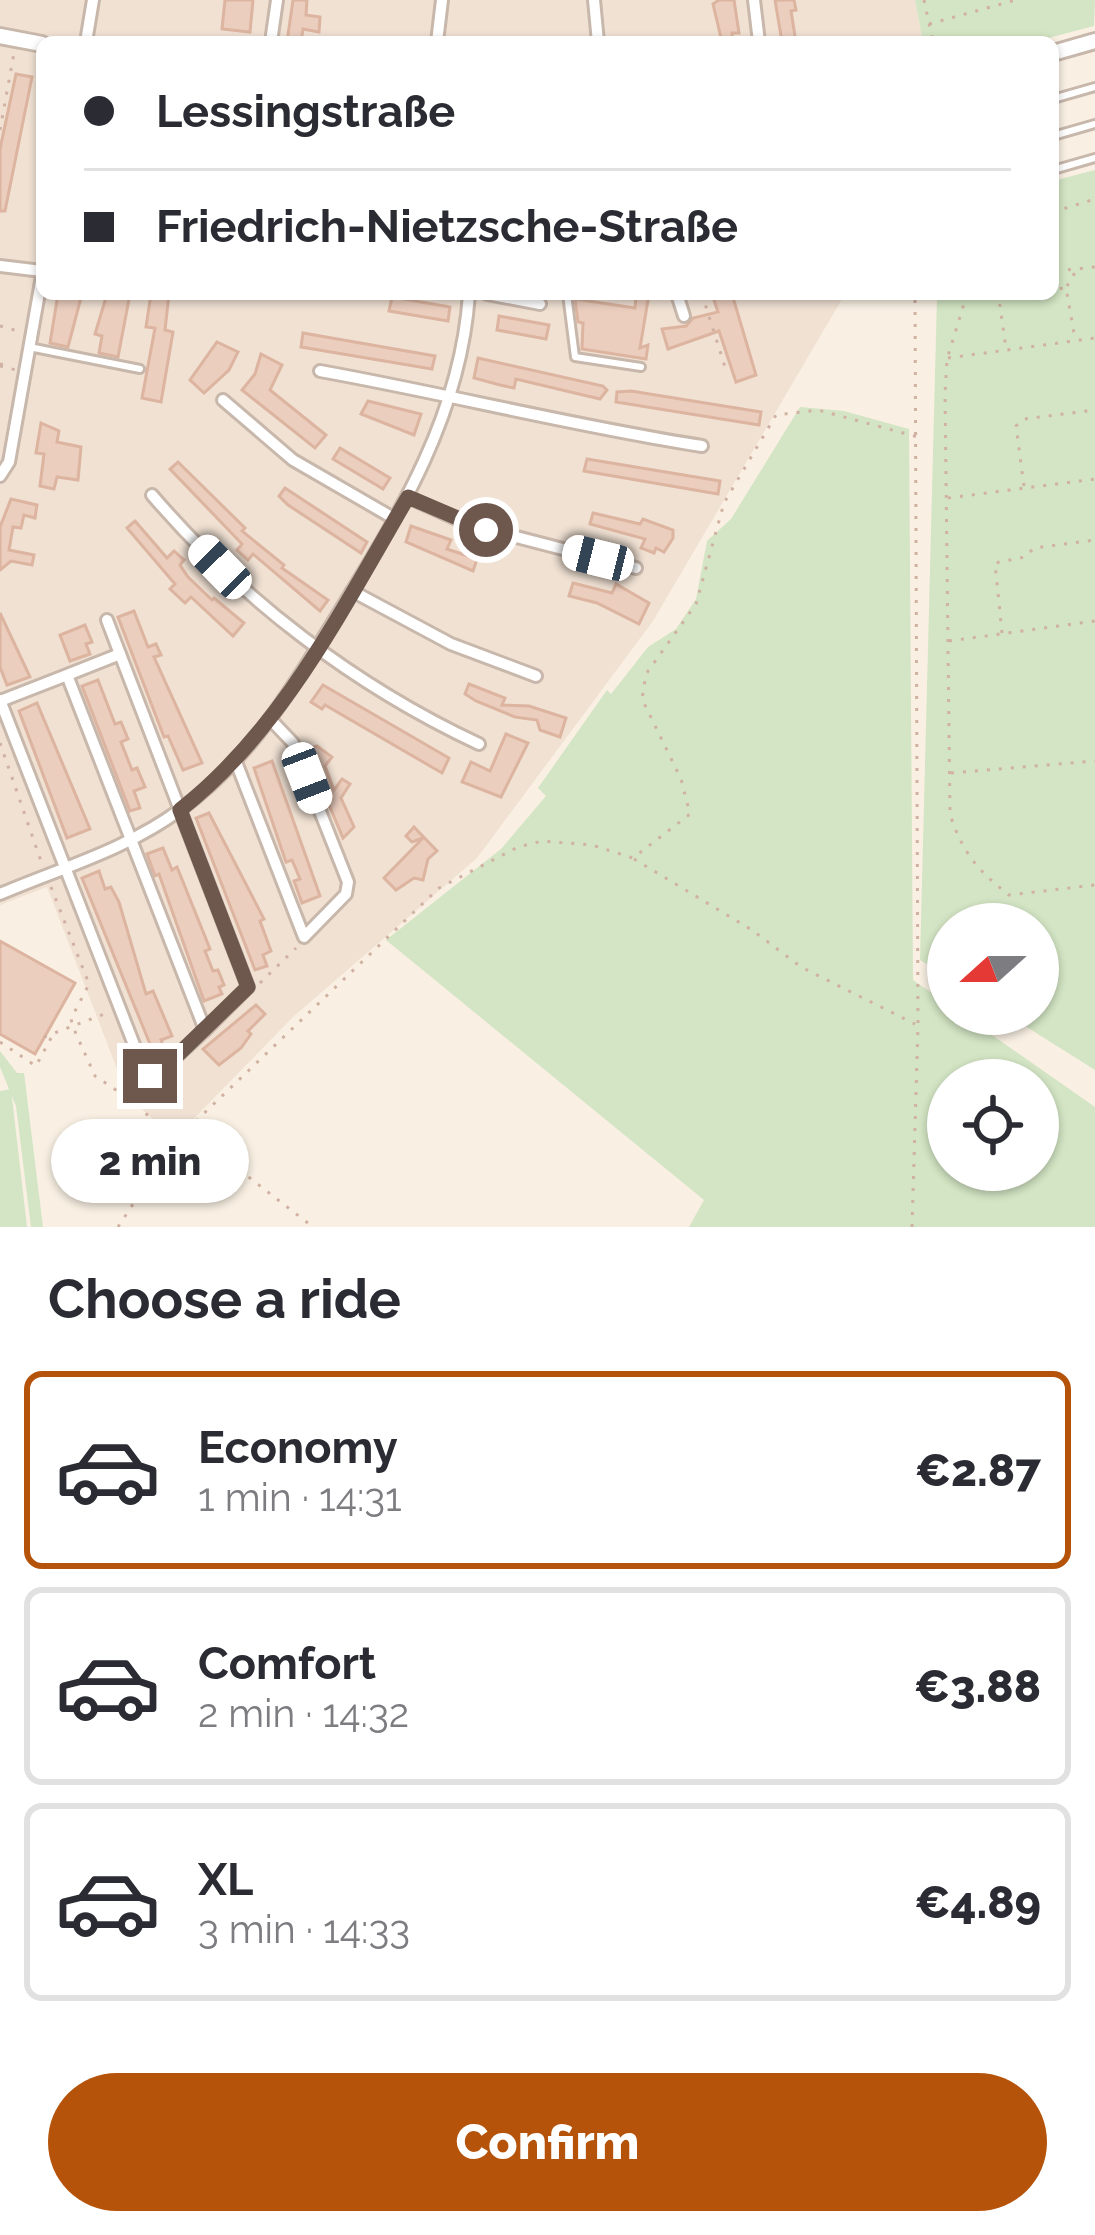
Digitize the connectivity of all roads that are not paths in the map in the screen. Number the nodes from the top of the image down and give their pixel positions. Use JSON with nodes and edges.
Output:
{"nodes":[{"id":1,"x":93,"y":0,"type":"edge"},
{"id":2,"x":277,"y":0,"type":"edge"},
{"id":3,"x":442,"y":0,"type":"edge"},
{"id":4,"x":595,"y":0,"type":"edge"},
{"id":5,"x":754,"y":0,"type":"edge"},
{"id":6,"x":87,"y":36,"type":"edge"},
{"id":7,"x":273,"y":36,"type":"edge"},
{"id":8,"x":438,"y":36,"type":"edge"},
{"id":9,"x":598,"y":36,"type":"edge"},
{"id":10,"x":758,"y":36,"type":"edge"},
{"id":11,"x":0,"y":37,"type":"edge"},
{"id":12,"x":1095,"y":41,"type":"edge"},
{"id":13,"x":36,"y":43,"type":"edge"},
{"id":14,"x":1059,"y":51,"type":"edge"},
{"id":15,"x":1095,"y":87,"type":"edge"},
{"id":16,"x":1059,"y":97,"type":"edge"},
{"id":17,"x":1095,"y":124,"type":"edge"},
{"id":18,"x":1059,"y":134,"type":"edge"},
{"id":19,"x":1095,"y":158,"type":"edge"},
{"id":20,"x":1059,"y":168,"type":"edge"},
{"id":21,"x":0,"y":266,"type":"edge"},
{"id":22,"x":36,"y":272,"type":"edge"},
{"id":23,"x":38,"y":300,"type":"edge"},
{"id":24,"x":468,"y":300,"type":"edge"},
{"id":25,"x":519,"y":300,"type":"edge"},
{"id":26,"x":568,"y":300,"type":"edge"},
{"id":27,"x":679,"y":300,"type":"edge"},
{"id":28,"x":541,"y":304,"type":"dead end"},
{"id":29,"x":684,"y":316,"type":"dead end"},
{"id":30,"x":31,"y":341,"type":"junction"},
{"id":31,"x":641,"y":367,"type":"dead end"},
{"id":32,"x":140,"y":369,"type":"dead end"},
{"id":33,"x":320,"y":370,"type":"dead end"},
{"id":34,"x":451,"y":394,"type":"junction"},
{"id":35,"x":223,"y":400,"type":"dead end"},
{"id":36,"x":702,"y":446,"type":"dead end"},
{"id":37,"x":0,"y":476,"type":"edge"},
{"id":38,"x":152,"y":495,"type":"dead end"},
{"id":39,"x":408,"y":497,"type":"junction"},
{"id":40,"x":395,"y":519,"type":"junction"},
{"id":41,"x":636,"y":568,"type":"dead end"},
{"id":42,"x":352,"y":591,"type":"junction"},
{"id":43,"x":107,"y":620,"type":"dead end"},
{"id":44,"x":318,"y":647,"type":"junction"},
{"id":45,"x":120,"y":654,"type":"junction"},
{"id":46,"x":67,"y":675,"type":"junction"},
{"id":47,"x":536,"y":676,"type":"dead end"},
{"id":48,"x":0,"y":701,"type":"edge"},
{"id":49,"x":272,"y":721,"type":"junction"},
{"id":50,"x":479,"y":744,"type":"dead end"},
{"id":51,"x":236,"y":762,"type":"junction"},
{"id":52,"x":180,"y":810,"type":"junction"},
{"id":53,"x":129,"y":840,"type":"junction"},
{"id":54,"x":66,"y":867,"type":"junction"},
{"id":55,"x":0,"y":894,"type":"edge"},
{"id":56,"x":205,"y":1030,"type":"junction"}],
"edges":[{"from":1,"to":6,"type":"street"},
{"from":2,"to":7,"type":"street"},
{"from":3,"to":8,"type":"street"},
{"from":4,"to":9,"type":"street"},
{"from":5,"to":10,"type":"street"},
{"from":11,"to":13,"type":"street"},
{"from":12,"to":14,"type":"street"},
{"from":15,"to":16,"type":"lane"},
{"from":17,"to":18,"type":"lane"},
{"from":19,"to":20,"type":"lane"},
{"from":21,"to":22,"type":"street"},
{"from":23,"to":30,"type":"street"},
{"from":24,"to":34,"type":"street"},
{"from":25,"to":28,"type":"street"},
{"from":26,"to":31,"type":"lane"},
{"from":27,"to":29,"type":"street"},
{"from":30,"to":32,"type":"lane"},
{"from":30,"to":37,"type":"street"},
{"from":33,"to":34,"type":"street"},
{"from":34,"to":36,"type":"street"},
{"from":34,"to":39,"type":"street"},
{"from":35,"to":40,"type":"street"},
{"from":38,"to":44,"type":"street"},
{"from":39,"to":40,"type":"street"},
{"from":39,"to":41,"type":"street"},
{"from":40,"to":42,"type":"street"},
{"from":42,"to":44,"type":"street"},
{"from":42,"to":47,"type":"street"},
{"from":43,"to":45,"type":"street"},
{"from":44,"to":49,"type":"street"},
{"from":44,"to":50,"type":"street"},
{"from":45,"to":46,"type":"street"},
{"from":45,"to":52,"type":"street"},
{"from":46,"to":48,"type":"street"},
{"from":46,"to":53,"type":"street"},
{"from":48,"to":54,"type":"street"},
{"from":49,"to":51,"type":"street"},
{"from":49,"to":51,"type":"street"},
{"from":51,"to":52,"type":"street"},
{"from":52,"to":53,"type":"street"},
{"from":52,"to":56,"type":"street"},
{"from":53,"to":54,"type":"street"},
{"from":53,"to":56,"type":"street"},
{"from":54,"to":55,"type":"street"},
{"from":54,"to":56,"type":"street"}]}
